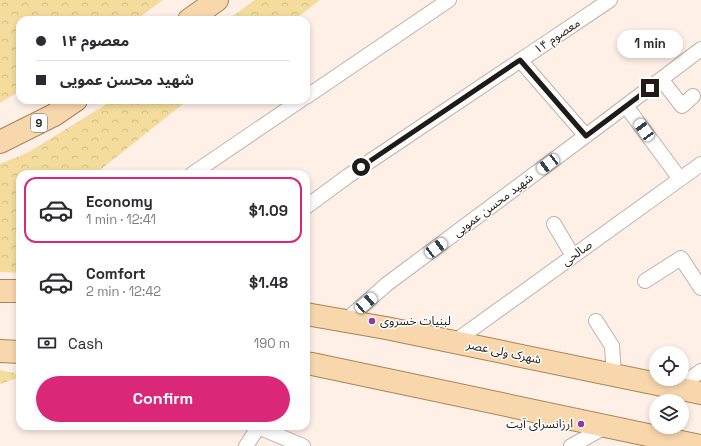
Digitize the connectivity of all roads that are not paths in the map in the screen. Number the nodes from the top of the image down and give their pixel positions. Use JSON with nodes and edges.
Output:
{"nodes":[{"id":1,"x":217,"y":0,"type":"edge"},
{"id":2,"x":448,"y":0,"type":"edge"},
{"id":3,"x":610,"y":0,"type":"edge"},
{"id":4,"x":195,"y":16,"type":"edge"},
{"id":5,"x":701,"y":49,"type":"edge"},
{"id":6,"x":520,"y":60,"type":"junction"},
{"id":7,"x":661,"y":79,"type":"junction"},
{"id":8,"x":310,"y":94,"type":"edge"},
{"id":9,"x":693,"y":96,"type":"dead end"},
{"id":10,"x":70,"y":104,"type":"edge"},
{"id":11,"x":295,"y":104,"type":"edge"},
{"id":12,"x":626,"y":106,"type":"junction"},
{"id":13,"x":586,"y":136,"type":"junction"},
{"id":14,"x":0,"y":142,"type":"edge"},
{"id":15,"x":701,"y":164,"type":"edge"},
{"id":16,"x":198,"y":170,"type":"edge"},
{"id":17,"x":680,"y":179,"type":"junction"},
{"id":18,"x":310,"y":204,"type":"edge"},
{"id":19,"x":554,"y":224,"type":"dead end"},
{"id":20,"x":573,"y":256,"type":"junction"},
{"id":21,"x":645,"y":281,"type":"dead end"},
{"id":22,"x":701,"y":288,"type":"edge"},
{"id":23,"x":0,"y":291,"type":"edge"},
{"id":24,"x":16,"y":291,"type":"edge"},
{"id":25,"x":310,"y":315,"type":"edge"},
{"id":26,"x":345,"y":321,"type":"junction"},
{"id":27,"x":596,"y":321,"type":"dead end"},
{"id":28,"x":454,"y":342,"type":"junction"},
{"id":29,"x":0,"y":351,"type":"edge"},
{"id":30,"x":16,"y":352,"type":"edge"},
{"id":31,"x":310,"y":364,"type":"edge"},
{"id":32,"x":701,"y":371,"type":"edge"},
{"id":33,"x":614,"y":375,"type":"junction"},
{"id":34,"x":677,"y":388,"type":"junction"},
{"id":35,"x":701,"y":393,"type":"edge"},
{"id":36,"x":607,"y":426,"type":"junction"},
{"id":37,"x":256,"y":430,"type":"edge"},
{"id":38,"x":267,"y":430,"type":"edge"},
{"id":39,"x":246,"y":446,"type":"edge"},
{"id":40,"x":303,"y":446,"type":"edge"},
{"id":41,"x":571,"y":446,"type":"edge"},
{"id":42,"x":700,"y":446,"type":"edge"}],
"edges":[{"from":1,"to":4,"type":"main road"},
{"from":2,"to":8,"type":"street"},
{"from":3,"to":6,"type":"street","name":"۱۴ معصوم"},
{"from":5,"to":7,"type":"street","name":"شهید محسن عمویی"},
{"from":6,"to":13,"type":"street"},
{"from":6,"to":18,"type":"street","name":"۱۴ معصوم"},
{"from":7,"to":9,"type":"street"},
{"from":7,"to":12,"type":"street","name":"شهید محسن عمویی"},
{"from":10,"to":14,"type":"main road","number":"9"},
{"from":11,"to":16,"type":"street"},
{"from":12,"to":13,"type":"street","name":"شهید محسن عمویی"},
{"from":12,"to":17,"type":"street"},
{"from":13,"to":26,"type":"street","name":"شهید محسن عمویی"},
{"from":15,"to":17,"type":"street","name":"صالحی"},
{"from":17,"to":20,"type":"street","name":"صالحی"},
{"from":19,"to":20,"type":"street"},
{"from":20,"to":28,"type":"street","name":"صالحی"},
{"from":21,"to":22,"type":"street"},
{"from":23,"to":24,"type":"main road"},
{"from":25,"to":26,"type":"main road","name":"شهرک ولی عصر"},
{"from":26,"to":28,"type":"main road","name":"شهرک ولی عصر"},
{"from":27,"to":33,"type":"street"},
{"from":28,"to":33,"type":"main road","name":"شهرک ولی عصر"},
{"from":29,"to":30,"type":"main road"},
{"from":31,"to":36,"type":"main road"},
{"from":32,"to":34,"type":"street"},
{"from":33,"to":34,"type":"main road","name":"شهرک ولی عصر"},
{"from":34,"to":35,"type":"main road","name":"شهرک ولی عصر"},
{"from":36,"to":41,"type":"street"},
{"from":36,"to":42,"type":"main road"},
{"from":37,"to":39,"type":"street"},
{"from":38,"to":40,"type":"street"}]}
